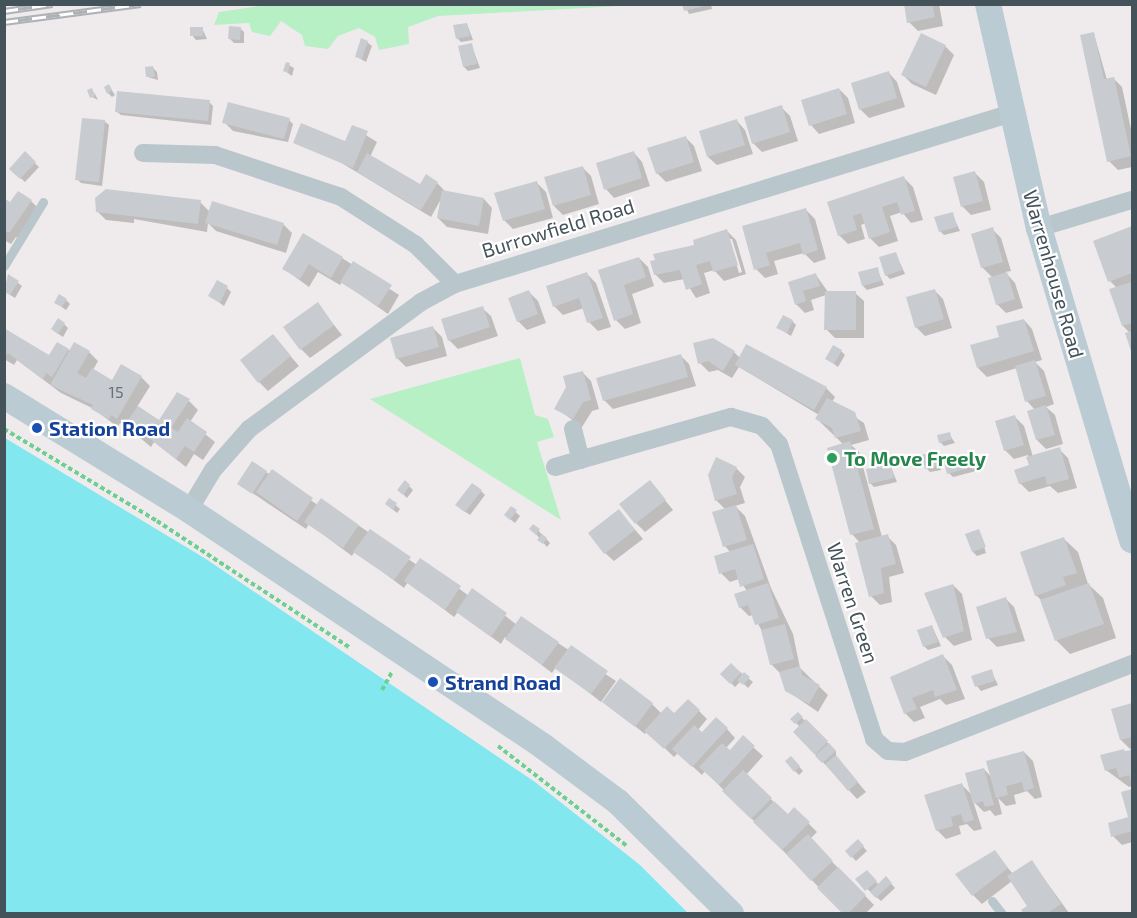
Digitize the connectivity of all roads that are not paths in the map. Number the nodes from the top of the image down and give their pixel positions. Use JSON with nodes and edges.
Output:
{"nodes":[{"id":1,"x":988,"y":4,"type":"edge"},
{"id":2,"x":1012,"y":113,"type":"junction"},
{"id":3,"x":143,"y":153,"type":"dead end"},
{"id":4,"x":1132,"y":200,"type":"edge"},
{"id":5,"x":44,"y":202,"type":"dead end"},
{"id":6,"x":1039,"y":228,"type":"junction"},
{"id":7,"x":4,"y":266,"type":"edge"},
{"id":8,"x":455,"y":284,"type":"junction"},
{"id":9,"x":4,"y":396,"type":"edge"},
{"id":10,"x":573,"y":429,"type":"dead end"},
{"id":11,"x":580,"y":460,"type":"junction"},
{"id":12,"x":555,"y":467,"type":"dead end"},
{"id":13,"x":189,"y":510,"type":"junction"},
{"id":14,"x":1132,"y":540,"type":"edge"},
{"id":15,"x":1132,"y":664,"type":"edge"},
{"id":16,"x":992,"y":901,"type":"dead end"},
{"id":17,"x":731,"y":914,"type":"edge"},
{"id":18,"x":1002,"y":914,"type":"edge"}],
"edges":[{"from":1,"to":2,"type":"main road","name":"Warrenhouse Road"},
{"from":2,"to":6,"type":"main road","name":"Warrenhouse Road"},
{"from":2,"to":8,"type":"street","name":"Burrowfield Road"},
{"from":3,"to":8,"type":"street"},
{"from":4,"to":6,"type":"street"},
{"from":5,"to":7,"type":"lane"},
{"from":6,"to":14,"type":"main road","name":"Warrenhouse Road"},
{"from":8,"to":13,"type":"street","name":"Burrowfield Road"},
{"from":9,"to":13,"type":"main road"},
{"from":10,"to":11,"type":"street"},
{"from":11,"to":12,"type":"street","name":"Warren Green"},
{"from":11,"to":15,"type":"street","name":"Warren Green"},
{"from":13,"to":17,"type":"main road"},
{"from":16,"to":18,"type":"lane"}]}
